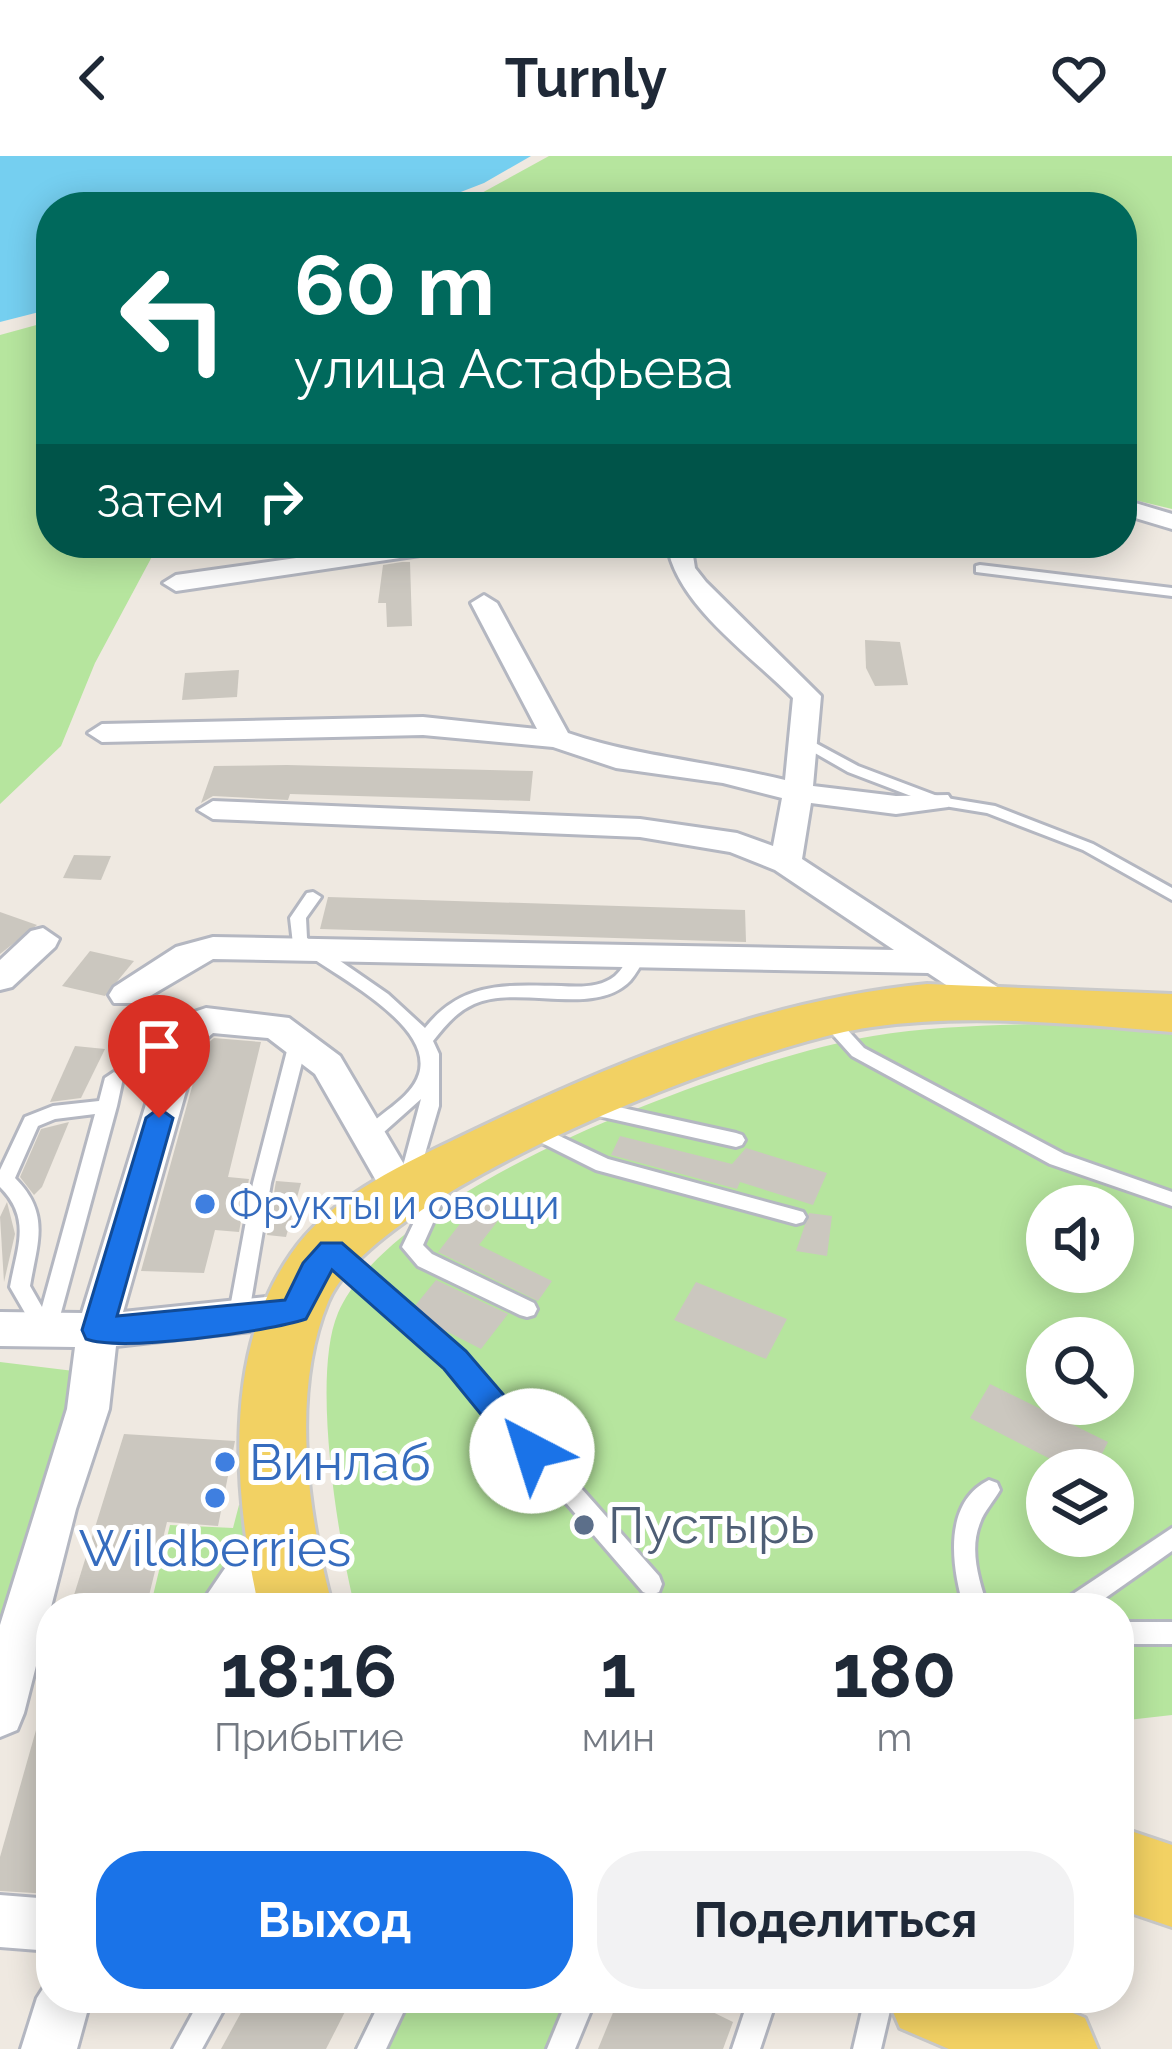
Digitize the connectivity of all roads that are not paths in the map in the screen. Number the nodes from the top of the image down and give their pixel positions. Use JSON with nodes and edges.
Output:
{"nodes":[{"id":1,"x":1137,"y":511,"type":"edge"},
{"id":2,"x":1172,"y":522,"type":"edge"},
{"id":3,"x":350,"y":558,"type":"edge"},
{"id":4,"x":681,"y":558,"type":"edge"},
{"id":5,"x":980,"y":569,"type":"dead end"},
{"id":6,"x":176,"y":583,"type":"dead end"},
{"id":7,"x":1172,"y":592,"type":"edge"},
{"id":8,"x":484,"y":603,"type":"dead end"},
{"id":9,"x":102,"y":734,"type":"dead end"},
{"id":10,"x":556,"y":739,"type":"junction"},
{"id":11,"x":806,"y":742,"type":"junction"},
{"id":12,"x":799,"y":793,"type":"junction"},
{"id":13,"x":937,"y":801,"type":"junction"},
{"id":14,"x":213,"y":810,"type":"dead end"},
{"id":15,"x":786,"y":863,"type":"junction"},
{"id":16,"x":1172,"y":895,"type":"edge"},
{"id":17,"x":314,"y":897,"type":"dead end"},
{"id":18,"x":43,"y":939,"type":"dead end"},
{"id":19,"x":308,"y":950,"type":"junction"},
{"id":20,"x":637,"y":957,"type":"junction"},
{"id":21,"x":940,"y":962,"type":"junction"},
{"id":22,"x":0,"y":979,"type":"edge"},
{"id":23,"x":126,"y":995,"type":"dead end"},
{"id":24,"x":995,"y":1002,"type":"junction"},
{"id":25,"x":1172,"y":1013,"type":"edge"},
{"id":26,"x":826,"y":1018,"type":"junction"},
{"id":27,"x":424,"y":1039,"type":"junction"},
{"id":28,"x":298,"y":1043,"type":"junction"},
{"id":29,"x":428,"y":1075,"type":"junction"},
{"id":30,"x":114,"y":1078,"type":"dead end"},
{"id":31,"x":108,"y":1106,"type":"junction"},
{"id":32,"x":551,"y":1116,"type":"junction"},
{"id":33,"x":369,"y":1135,"type":"junction"},
{"id":34,"x":736,"y":1140,"type":"dead end"},
{"id":35,"x":452,"y":1167,"type":"junction"},
{"id":36,"x":404,"y":1195,"type":"junction"},
{"id":37,"x":1172,"y":1199,"type":"edge"},
{"id":38,"x":796,"y":1217,"type":"dead end"},
{"id":39,"x":331,"y":1251,"type":"junction"},
{"id":40,"x":527,"y":1309,"type":"dead end"},
{"id":41,"x":266,"y":1316,"type":"junction"},
{"id":42,"x":0,"y":1329,"type":"edge"},
{"id":43,"x":46,"y":1330,"type":"junction"},
{"id":44,"x":97,"y":1330,"type":"junction"},
{"id":45,"x":988,"y":1490,"type":"dead end"},
{"id":46,"x":278,"y":1528,"type":"junction"},
{"id":47,"x":1172,"y":1538,"type":"edge"},
{"id":48,"x":651,"y":1584,"type":"dead end"},
{"id":49,"x":232,"y":1593,"type":"edge"},
{"id":50,"x":293,"y":1593,"type":"edge"},
{"id":51,"x":972,"y":1593,"type":"edge"},
{"id":52,"x":1093,"y":1593,"type":"edge"},
{"id":53,"x":1134,"y":1633,"type":"edge"},
{"id":54,"x":1172,"y":1633,"type":"edge"},
{"id":55,"x":0,"y":1713,"type":"edge"},
{"id":56,"x":1134,"y":1873,"type":"edge"},
{"id":57,"x":1172,"y":1886,"type":"edge"},
{"id":58,"x":0,"y":1921,"type":"edge"},
{"id":59,"x":36,"y":1924,"type":"edge"},
{"id":60,"x":60,"y":2013,"type":"edge"},
{"id":61,"x":207,"y":2013,"type":"edge"},
{"id":62,"x":388,"y":2013,"type":"edge"},
{"id":63,"x":577,"y":2013,"type":"edge"},
{"id":64,"x":758,"y":2013,"type":"edge"},
{"id":65,"x":875,"y":2013,"type":"edge"},
{"id":66,"x":966,"y":2013,"type":"edge"},
{"id":67,"x":49,"y":2049,"type":"edge"},
{"id":68,"x":187,"y":2049,"type":"edge"},
{"id":69,"x":370,"y":2049,"type":"edge"},
{"id":70,"x":561,"y":2049,"type":"edge"},
{"id":71,"x":746,"y":2049,"type":"edge"},
{"id":72,"x":866,"y":2049,"type":"edge"},
{"id":73,"x":1054,"y":2049,"type":"edge"}],
"edges":[{"from":1,"to":2,"type":"street"},
{"from":3,"to":6,"type":"street"},
{"from":4,"to":11,"type":"street"},
{"from":5,"to":7,"type":"lane"},
{"from":8,"to":10,"type":"street"},
{"from":9,"to":10,"type":"street"},
{"from":10,"to":12,"type":"street"},
{"from":11,"to":12,"type":"street"},
{"from":11,"to":13,"type":"lane"},
{"from":12,"to":13,"type":"street"},
{"from":12,"to":15,"type":"street"},
{"from":13,"to":16,"type":"lane"},
{"from":14,"to":15,"type":"street"},
{"from":15,"to":21,"type":"street"},
{"from":17,"to":19,"type":"lane"},
{"from":18,"to":22,"type":"street"},
{"from":19,"to":20,"type":"street"},
{"from":19,"to":23,"type":"street"},
{"from":19,"to":27,"type":"lane"},
{"from":20,"to":21,"type":"street"},
{"from":20,"to":27,"type":"lane"},
{"from":21,"to":24,"type":"street"},
{"from":24,"to":25,"type":"main road"},
{"from":24,"to":26,"type":"main road"},
{"from":26,"to":32,"type":"main road"},
{"from":26,"to":37,"type":"lane"},
{"from":27,"to":29,"type":"lane"},
{"from":28,"to":33,"type":"street"},
{"from":28,"to":41,"type":"lane"},
{"from":28,"to":44,"type":"street"},
{"from":29,"to":33,"type":"lane"},
{"from":29,"to":36,"type":"lane"},
{"from":30,"to":31,"type":"lane"},
{"from":31,"to":43,"type":"lane"},
{"from":31,"to":43,"type":"lane"},
{"from":32,"to":34,"type":"lane"},
{"from":32,"to":35,"type":"main road"},
{"from":32,"to":38,"type":"lane"},
{"from":33,"to":36,"type":"street"},
{"from":35,"to":36,"type":"main road"},
{"from":35,"to":40,"type":"lane"},
{"from":36,"to":39,"type":"main road"},
{"from":39,"to":41,"type":"main road"},
{"from":39,"to":48,"type":"lane"},
{"from":41,"to":44,"type":"street"},
{"from":41,"to":46,"type":"main road"},
{"from":42,"to":43,"type":"street"},
{"from":43,"to":44,"type":"street"},
{"from":44,"to":55,"type":"street"},
{"from":45,"to":51,"type":"lane"},
{"from":46,"to":49,"type":"street"},
{"from":46,"to":50,"type":"main road"},
{"from":47,"to":52,"type":"lane"},
{"from":53,"to":54,"type":"lane"},
{"from":56,"to":57,"type":"main road"},
{"from":58,"to":59,"type":"street"},
{"from":60,"to":67,"type":"street"},
{"from":61,"to":68,"type":"lane"},
{"from":62,"to":69,"type":"lane"},
{"from":63,"to":70,"type":"lane"},
{"from":64,"to":71,"type":"lane"},
{"from":65,"to":72,"type":"lane"},
{"from":66,"to":73,"type":"main road"}]}
